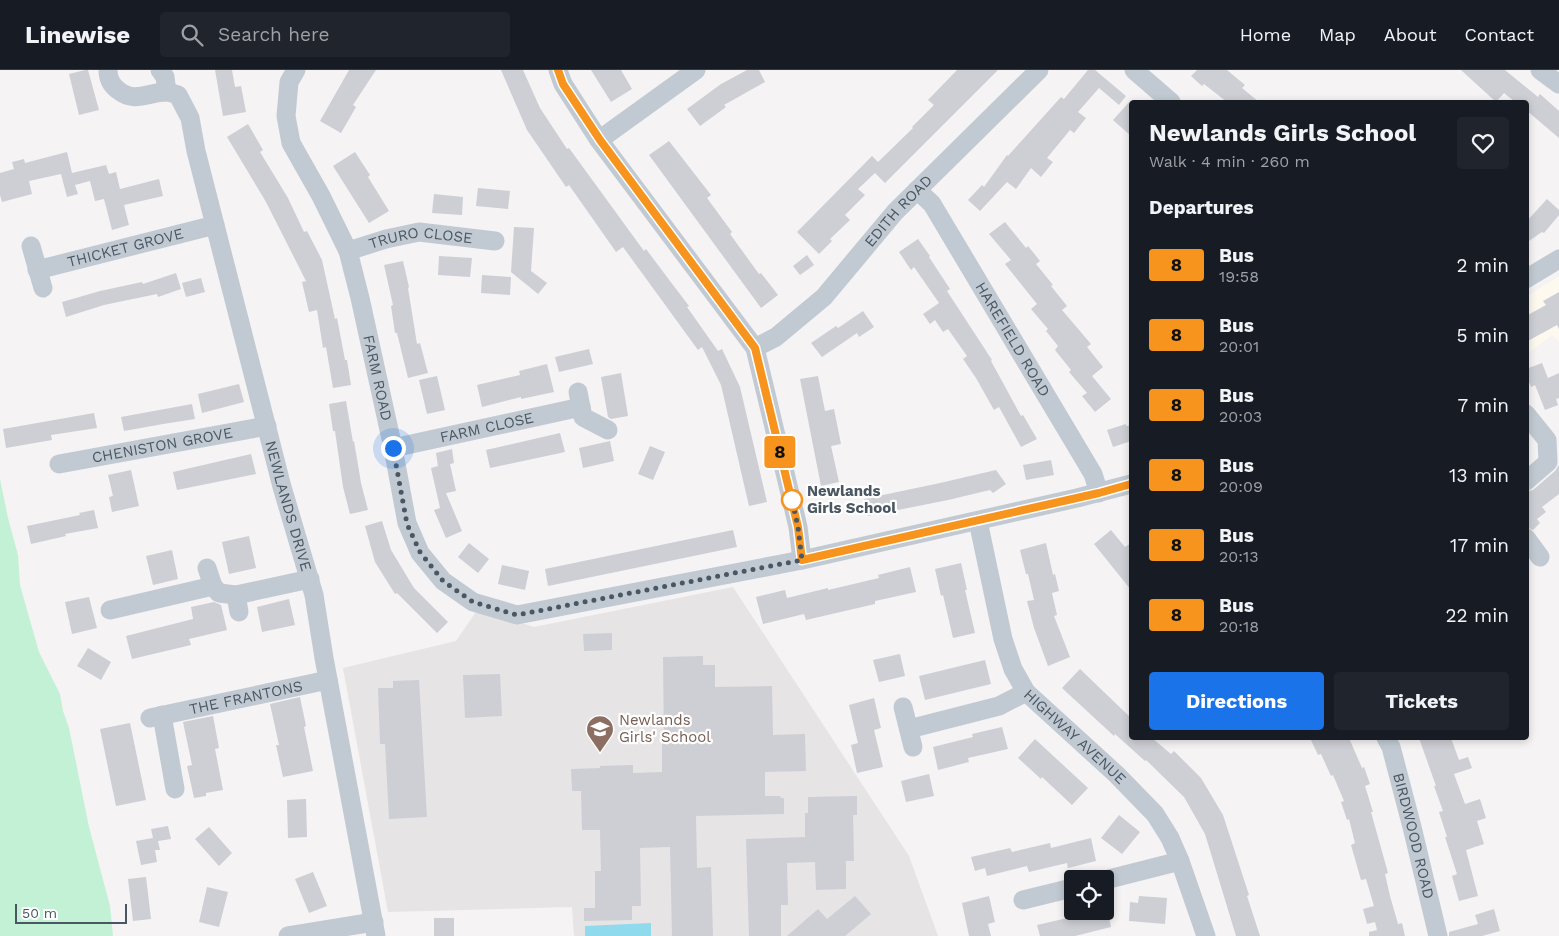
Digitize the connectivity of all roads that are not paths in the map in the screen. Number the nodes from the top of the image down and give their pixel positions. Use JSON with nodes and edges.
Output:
{"nodes":[{"id":1,"x":108,"y":70,"type":"edge"},
{"id":2,"x":160,"y":70,"type":"edge"},
{"id":3,"x":296,"y":70,"type":"edge"},
{"id":4,"x":558,"y":70,"type":"edge"},
{"id":5,"x":696,"y":70,"type":"edge"},
{"id":6,"x":1039,"y":70,"type":"edge"},
{"id":7,"x":1134,"y":70,"type":"edge"},
{"id":8,"x":1540,"y":70,"type":"edge"},
{"id":9,"x":1559,"y":84,"type":"edge"},
{"id":10,"x":167,"y":92,"type":"junction"},
{"id":11,"x":1170,"y":100,"type":"edge"},
{"id":12,"x":600,"y":140,"type":"junction"},
{"id":13,"x":918,"y":190,"type":"junction"},
{"id":14,"x":215,"y":225,"type":"junction"},
{"id":15,"x":495,"y":240,"type":"dead end"},
{"id":16,"x":31,"y":246,"type":"dead end"},
{"id":17,"x":348,"y":251,"type":"junction"},
{"id":18,"x":1559,"y":259,"type":"edge"},
{"id":19,"x":36,"y":270,"type":"junction"},
{"id":20,"x":1529,"y":277,"type":"edge"},
{"id":21,"x":43,"y":288,"type":"dead end"},
{"id":22,"x":755,"y":348,"type":"junction"},
{"id":23,"x":1529,"y":418,"type":"edge"},
{"id":24,"x":267,"y":426,"type":"junction"},
{"id":25,"x":608,"y":430,"type":"dead end"},
{"id":26,"x":393,"y":448,"type":"junction"},
{"id":27,"x":59,"y":464,"type":"dead end"},
{"id":28,"x":1529,"y":478,"type":"edge"},
{"id":29,"x":1129,"y":485,"type":"edge"},
{"id":30,"x":1099,"y":493,"type":"junction"},
{"id":31,"x":978,"y":521,"type":"junction"},
{"id":32,"x":1529,"y":542,"type":"edge"},
{"id":33,"x":1540,"y":557,"type":"dead end"},
{"id":34,"x":802,"y":560,"type":"junction"},
{"id":35,"x":207,"y":568,"type":"dead end"},
{"id":36,"x":310,"y":579,"type":"junction"},
{"id":37,"x":213,"y":586,"type":"junction"},
{"id":38,"x":109,"y":610,"type":"dead end"},
{"id":39,"x":328,"y":680,"type":"junction"},
{"id":40,"x":1026,"y":692,"type":"junction"},
{"id":41,"x":903,"y":707,"type":"dead end"},
{"id":42,"x":909,"y":729,"type":"junction"},
{"id":43,"x":1387,"y":740,"type":"edge"},
{"id":44,"x":913,"y":747,"type":"dead end"},
{"id":45,"x":175,"y":789,"type":"dead end"},
{"id":46,"x":1180,"y":861,"type":"junction"},
{"id":47,"x":1114,"y":878,"type":"edge"},
{"id":48,"x":1064,"y":890,"type":"edge"},
{"id":49,"x":1023,"y":900,"type":"dead end"},
{"id":50,"x":375,"y":929,"type":"edge"},
{"id":51,"x":288,"y":936,"type":"edge"},
{"id":52,"x":1206,"y":936,"type":"edge"},
{"id":53,"x":1438,"y":936,"type":"edge"}],
"edges":[{"from":1,"to":10,"type":"street"},
{"from":2,"to":10,"type":"street"},
{"from":3,"to":17,"type":"street","name":"FARM ROAD"},
{"from":4,"to":12,"type":"street"},
{"from":5,"to":12,"type":"street"},
{"from":6,"to":13,"type":"street","name":"EDITH ROAD"},
{"from":7,"to":11,"type":"street"},
{"from":8,"to":9,"type":"street"},
{"from":10,"to":14,"type":"street","name":"NEWLANDS DRIVE"},
{"from":12,"to":22,"type":"street"},
{"from":13,"to":22,"type":"street","name":"EDITH ROAD"},
{"from":13,"to":30,"type":"street","name":"HAREFIELD ROAD"},
{"from":14,"to":19,"type":"street","name":"THICKET GROVE"},
{"from":14,"to":24,"type":"street","name":"NEWLANDS DRIVE"},
{"from":15,"to":17,"type":"street","name":"TRURO CLOSE"},
{"from":16,"to":19,"type":"street"},
{"from":17,"to":26,"type":"street","name":"FARM ROAD"},
{"from":18,"to":20,"type":"street"},
{"from":19,"to":21,"type":"street"},
{"from":22,"to":34,"type":"street"},
{"from":23,"to":28,"type":"street"},
{"from":24,"to":27,"type":"street","name":"CHENISTON GROVE"},
{"from":24,"to":36,"type":"street","name":"NEWLANDS DRIVE"},
{"from":25,"to":26,"type":"street","name":"FARM CLOSE"},
{"from":26,"to":34,"type":"street","name":"FARM ROAD"},
{"from":29,"to":30,"type":"street","name":"FARM ROAD"},
{"from":30,"to":31,"type":"street","name":"FARM ROAD"},
{"from":31,"to":34,"type":"street","name":"FARM ROAD"},
{"from":31,"to":40,"type":"street","name":"HIGHWAY AVENUE"},
{"from":32,"to":33,"type":"street"},
{"from":35,"to":37,"type":"street"},
{"from":36,"to":37,"type":"street"},
{"from":36,"to":39,"type":"street","name":"NEWLANDS DRIVE"},
{"from":37,"to":38,"type":"street"},
{"from":39,"to":45,"type":"street","name":"THE FRANTONS"},
{"from":39,"to":50,"type":"street","name":"NEWLANDS DRIVE"},
{"from":40,"to":42,"type":"street"},
{"from":40,"to":46,"type":"street","name":"HIGHWAY AVENUE"},
{"from":41,"to":42,"type":"street"},
{"from":42,"to":44,"type":"street"},
{"from":43,"to":53,"type":"street","name":"BIRDWOOD ROAD"},
{"from":46,"to":47,"type":"street"},
{"from":46,"to":52,"type":"street","name":"HIGHWAY AVENUE"},
{"from":48,"to":49,"type":"street"},
{"from":50,"to":51,"type":"street"}]}
